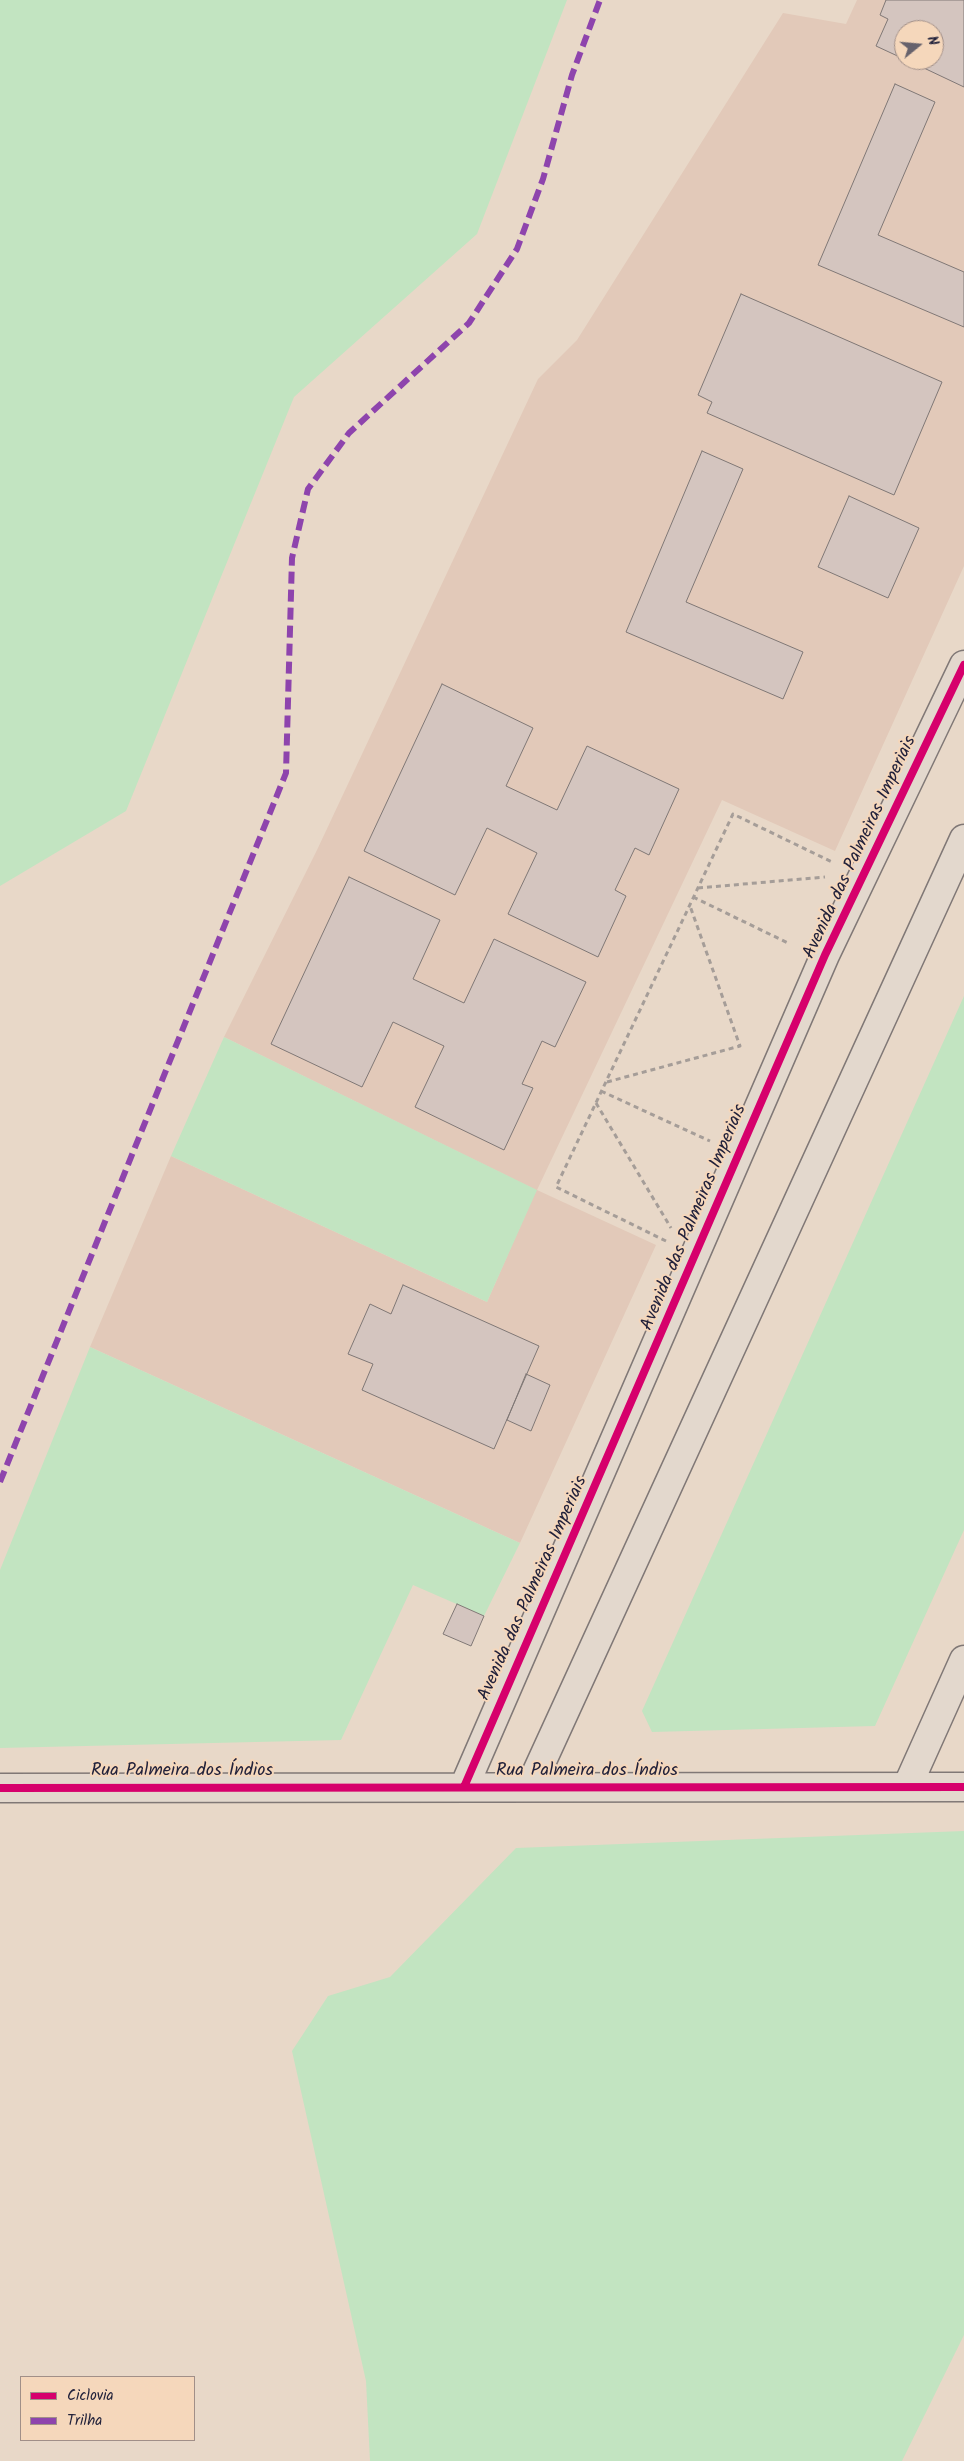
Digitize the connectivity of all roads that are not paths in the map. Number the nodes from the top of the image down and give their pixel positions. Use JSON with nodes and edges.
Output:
{"nodes":[{"id":1,"x":964,"y":665,"type":"edge"},
{"id":2,"x":964,"y":839,"type":"edge"},
{"id":3,"x":964,"y":1660,"type":"edge"},
{"id":4,"x":464,"y":1787,"type":"junction"},
{"id":5,"x":530,"y":1787,"type":"junction"},
{"id":6,"x":907,"y":1787,"type":"junction"},
{"id":7,"x":964,"y":1787,"type":"edge"},
{"id":8,"x":0,"y":1788,"type":"edge"}],
"edges":[{"from":1,"to":4,"type":"street","name":"Avenida das Palmeiras Imperiais"},
{"from":2,"to":5,"type":"street"},
{"from":3,"to":6,"type":"street"},
{"from":4,"to":5,"type":"street","name":"Rua Palmeira dos Índios"},
{"from":4,"to":8,"type":"street","name":"Rua Palmeira dos Índios"},
{"from":5,"to":6,"type":"street","name":"Rua Palmeira dos Índios"},
{"from":6,"to":7,"type":"street","name":"Rua Palmeira dos Índios"}]}
